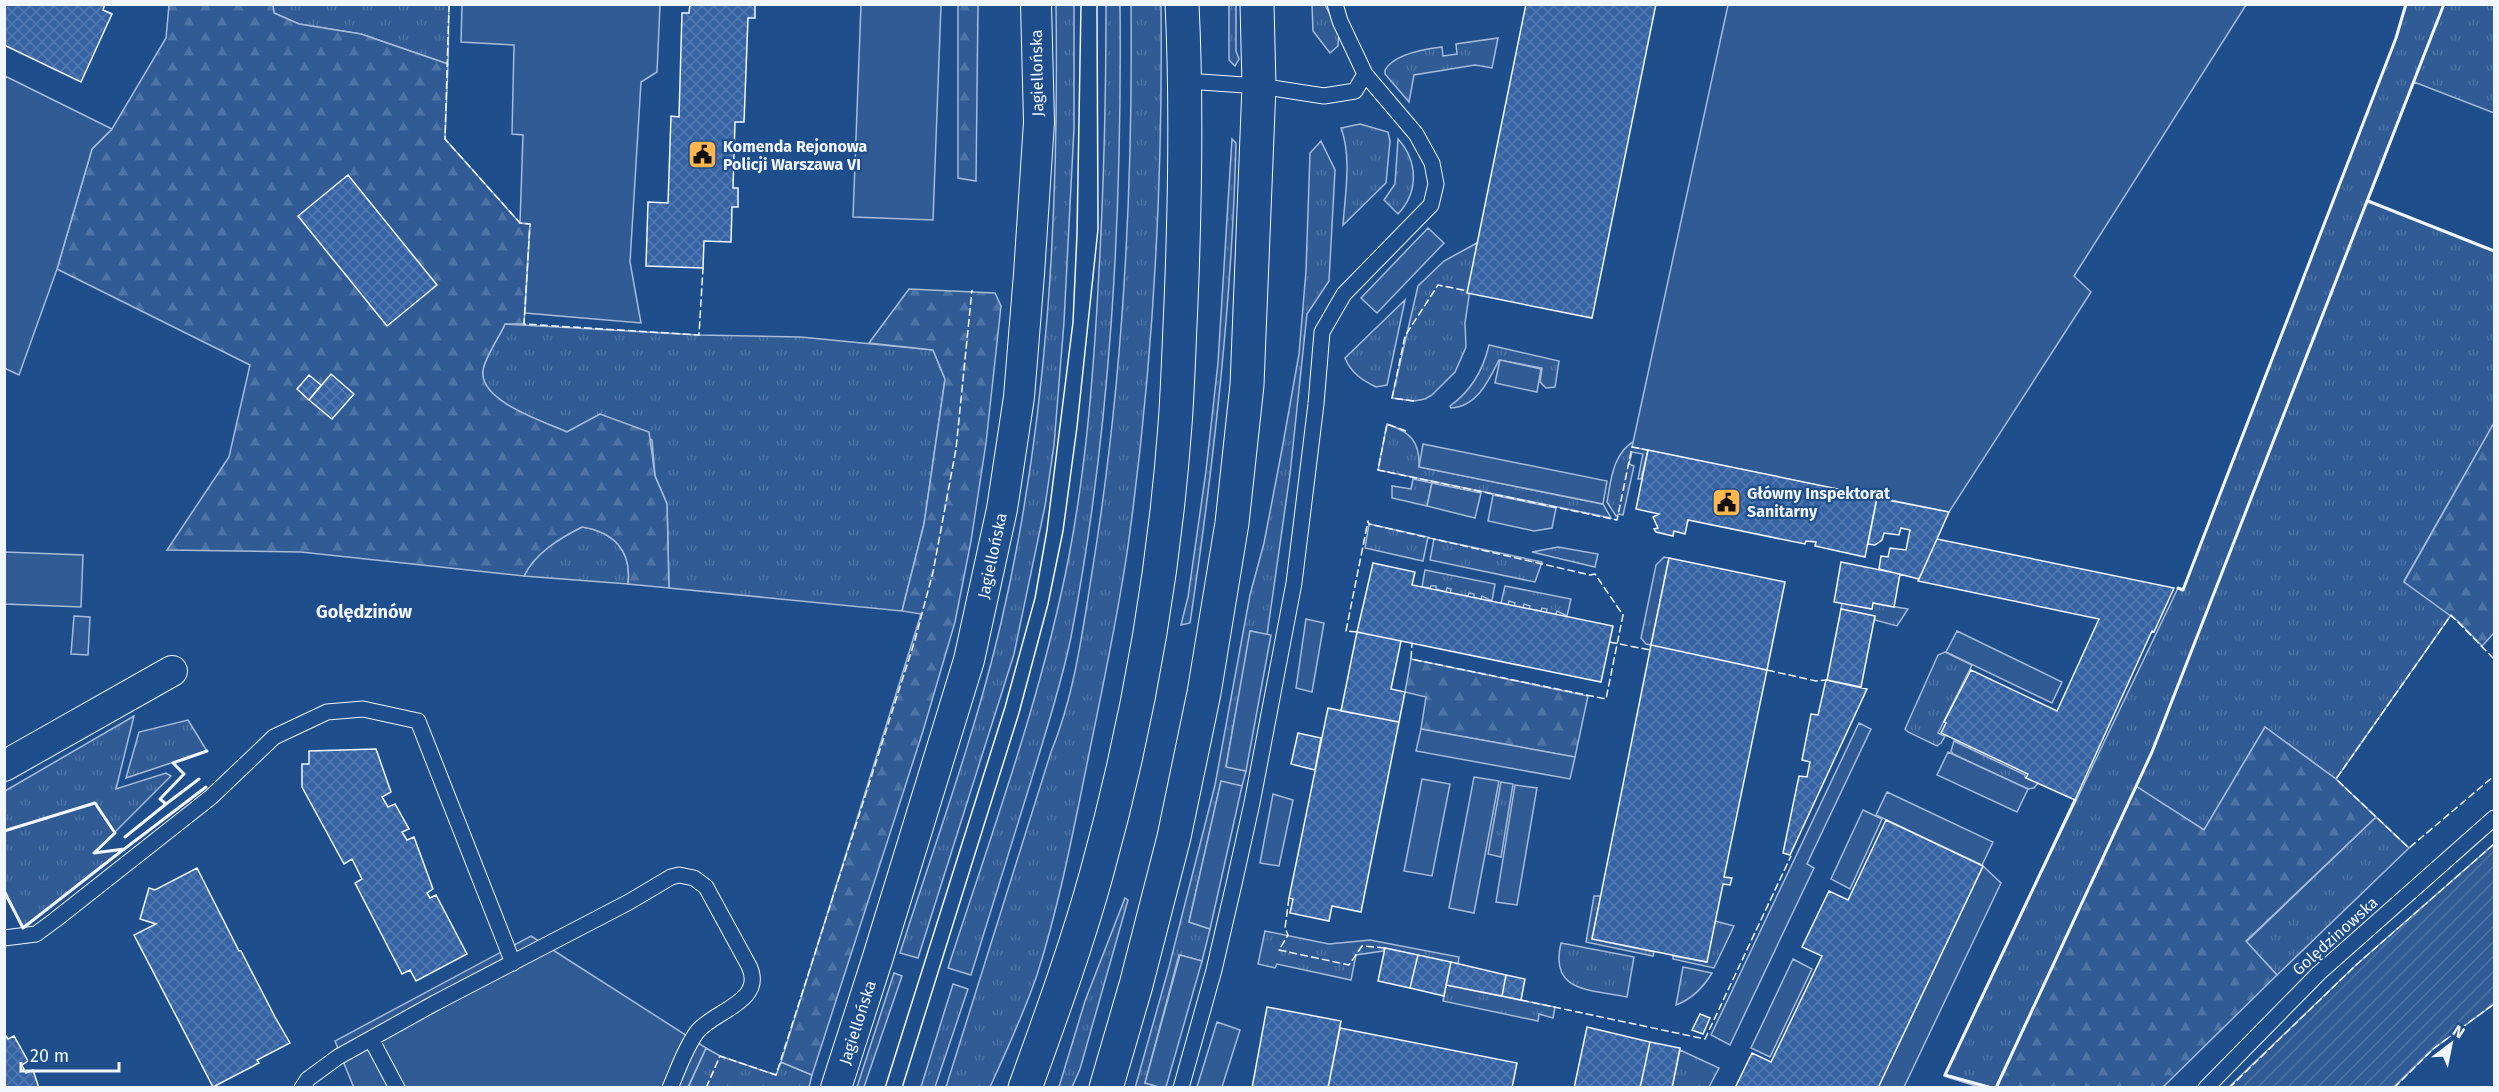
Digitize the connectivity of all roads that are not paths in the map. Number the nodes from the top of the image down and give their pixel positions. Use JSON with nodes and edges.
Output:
{"nodes":[{"id":1,"x":1036,"y":4,"type":"edge"},
{"id":2,"x":1182,"y":4,"type":"edge"},
{"id":3,"x":1257,"y":4,"type":"edge"},
{"id":4,"x":1335,"y":4,"type":"edge"},
{"id":5,"x":1365,"y":74,"type":"junction"},
{"id":6,"x":1186,"y":81,"type":"junction"},
{"id":7,"x":1259,"y":86,"type":"junction"},
{"id":8,"x":172,"y":671,"type":"dead end"},
{"id":9,"x":4,"y":766,"type":"edge"},
{"id":10,"x":2494,"y":818,"type":"edge"},
{"id":11,"x":4,"y":938,"type":"edge"},
{"id":12,"x":513,"y":963,"type":"junction"},
{"id":13,"x":371,"y":1039,"type":"junction"},
{"id":14,"x":302,"y":1088,"type":"edge"},
{"id":15,"x":397,"y":1088,"type":"edge"},
{"id":16,"x":670,"y":1088,"type":"edge"},
{"id":17,"x":836,"y":1088,"type":"edge"},
{"id":18,"x":1025,"y":1088,"type":"edge"},
{"id":19,"x":1106,"y":1088,"type":"edge"},
{"id":20,"x":1181,"y":1088,"type":"edge"},
{"id":21,"x":2206,"y":1088,"type":"edge"}],
"edges":[{"from":1,"to":17,"type":"street","name":"Jagiellońska"},
{"from":2,"to":6,"type":"main road"},
{"from":3,"to":7,"type":"main road"},
{"from":4,"to":5,"type":"lane"},
{"from":5,"to":7,"type":"lane"},
{"from":5,"to":20,"type":"lane"},
{"from":6,"to":7,"type":"lane"},
{"from":6,"to":18,"type":"main road"},
{"from":7,"to":19,"type":"main road"},
{"from":8,"to":9,"type":"street"},
{"from":10,"to":21,"type":"lane","name":"Golędzinowska"},
{"from":11,"to":12,"type":"lane"},
{"from":12,"to":13,"type":"lane"},
{"from":12,"to":16,"type":"lane"},
{"from":13,"to":14,"type":"lane"},
{"from":13,"to":15,"type":"lane"}]}
